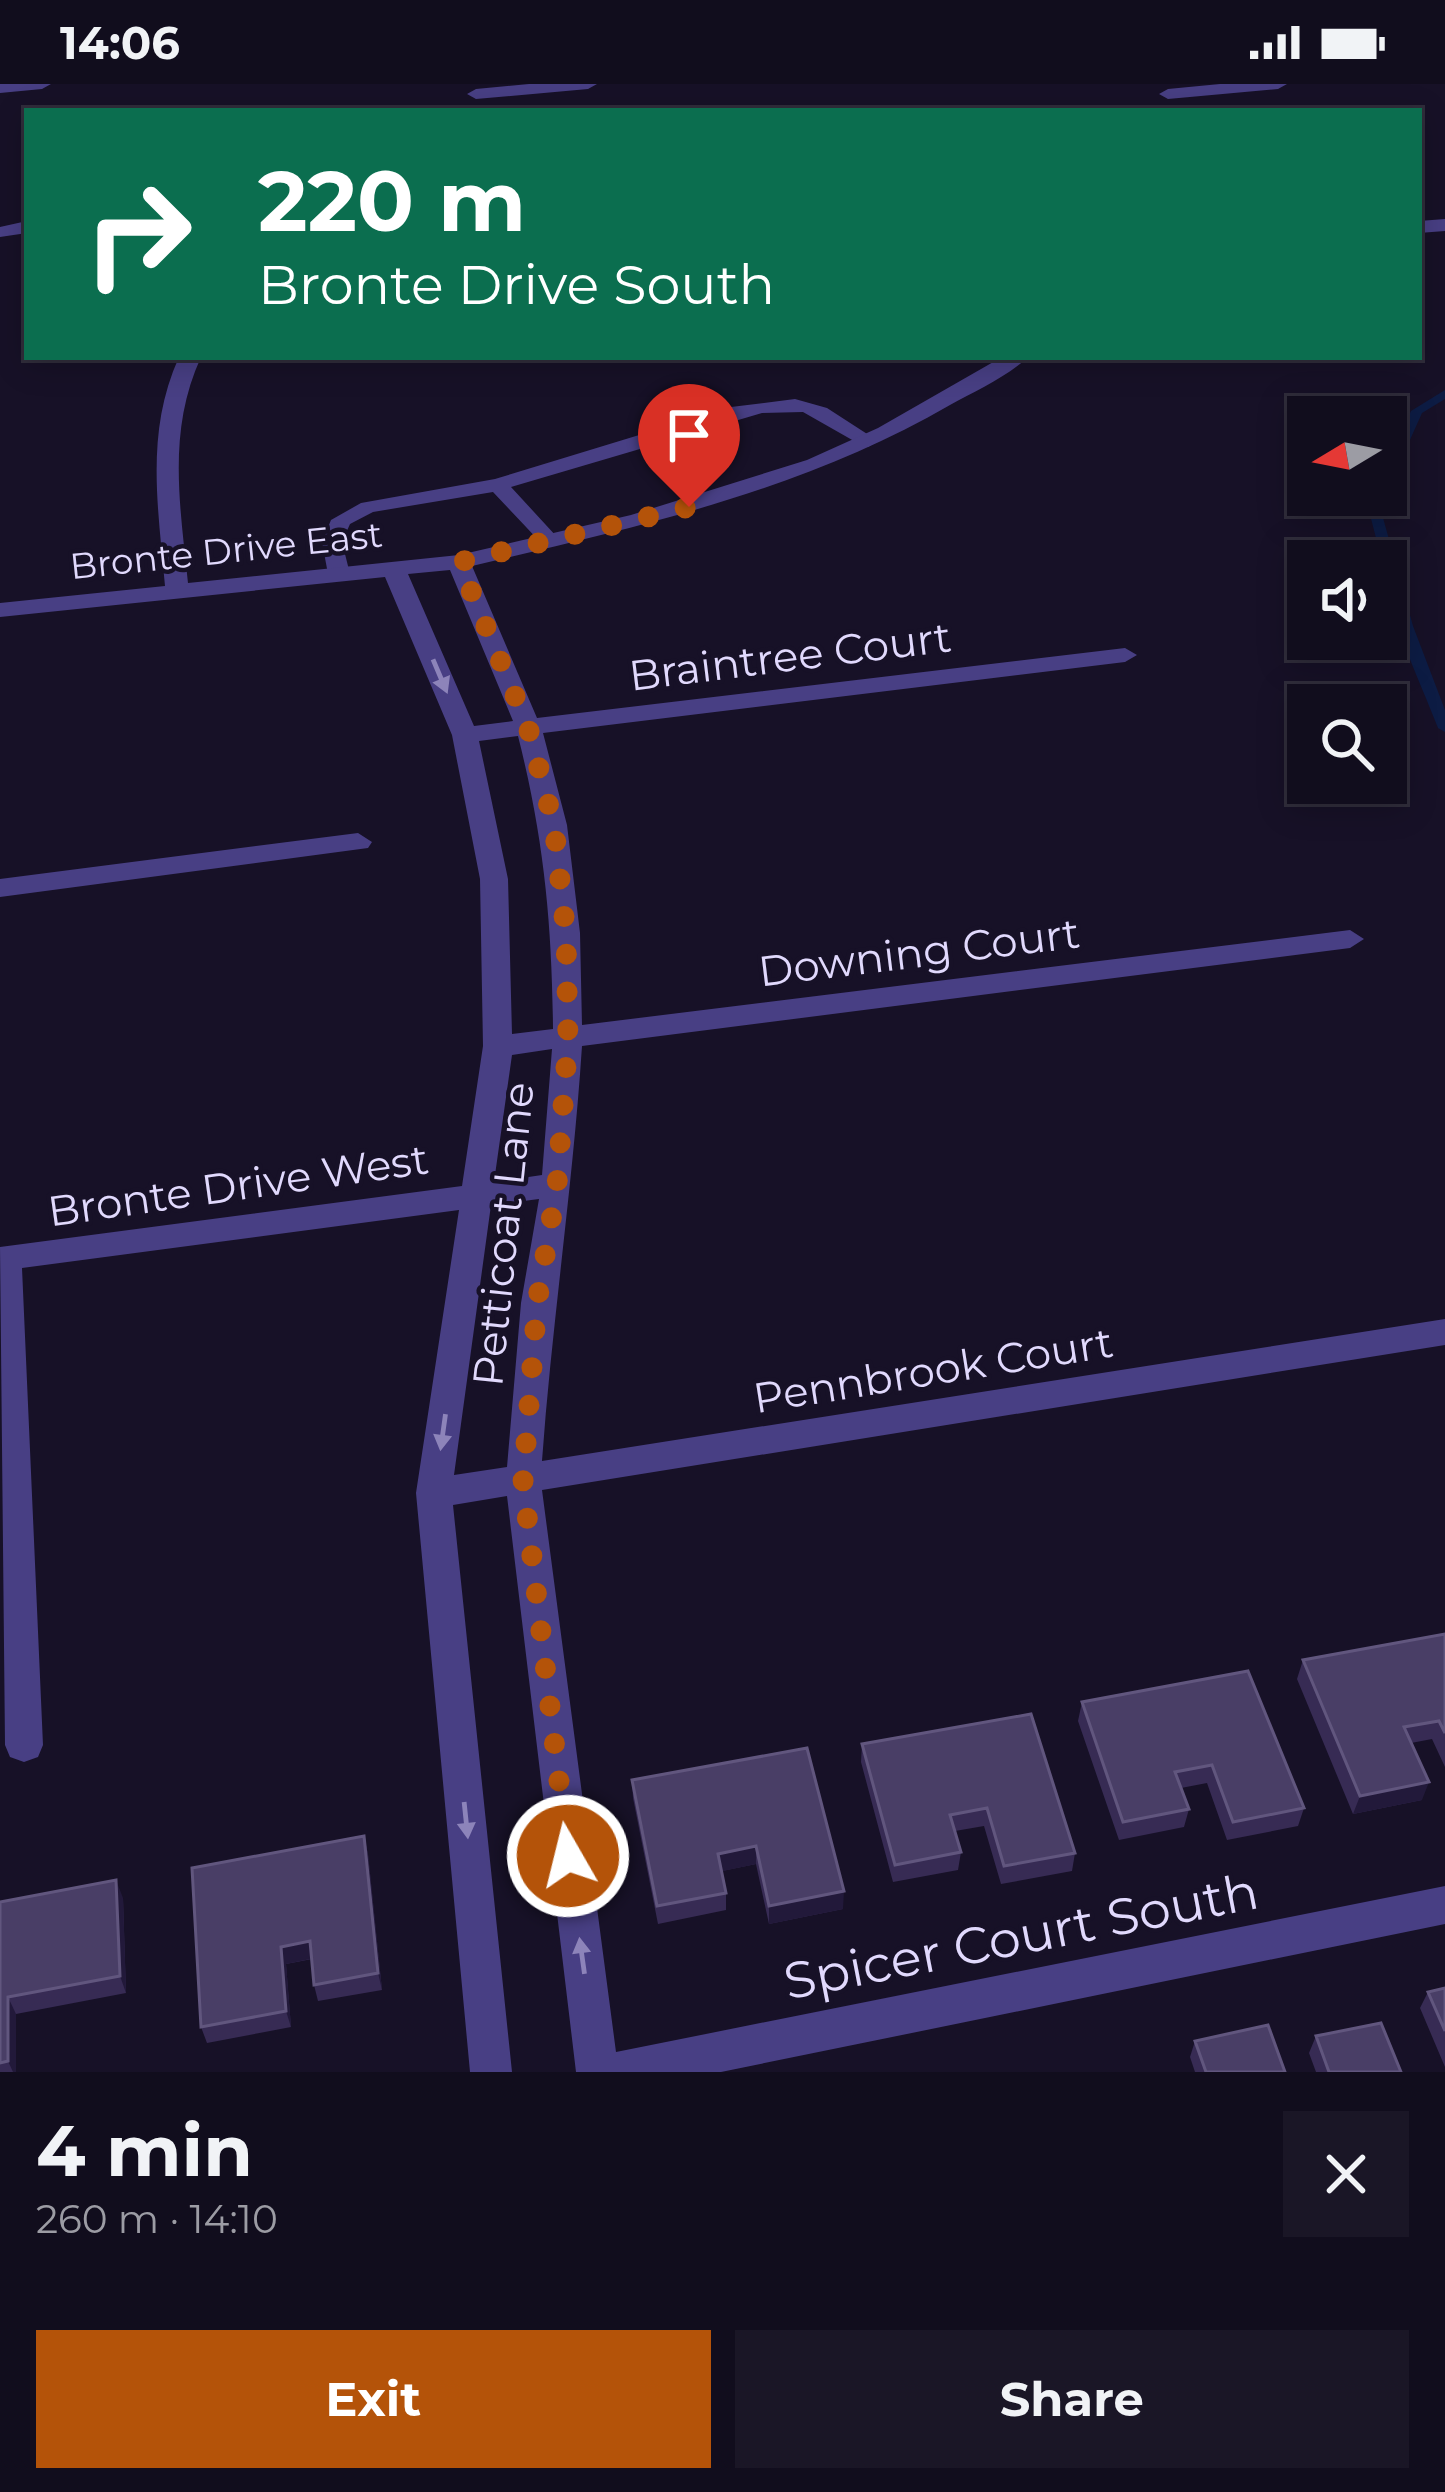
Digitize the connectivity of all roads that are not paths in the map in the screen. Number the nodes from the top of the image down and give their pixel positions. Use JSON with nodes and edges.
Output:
{"nodes":[{"id":1,"x":43,"y":84,"type":"edge"},
{"id":2,"x":588,"y":84,"type":"edge"},
{"id":3,"x":1279,"y":84,"type":"edge"},
{"id":4,"x":0,"y":88,"type":"edge"},
{"id":5,"x":476,"y":96,"type":"edge"},
{"id":6,"x":1168,"y":96,"type":"edge"},
{"id":7,"x":188,"y":360,"type":"edge"},
{"id":8,"x":1013,"y":360,"type":"edge"},
{"id":9,"x":868,"y":441,"type":"junction"},
{"id":10,"x":498,"y":485,"type":"junction"},
{"id":11,"x":550,"y":541,"type":"junction"},
{"id":12,"x":459,"y":562,"type":"junction"},
{"id":13,"x":394,"y":568,"type":"junction"},
{"id":14,"x":339,"y":574,"type":"junction"},
{"id":15,"x":177,"y":590,"type":"junction"},
{"id":16,"x":0,"y":610,"type":"edge"},
{"id":17,"x":1125,"y":655,"type":"dead end"},
{"id":18,"x":528,"y":727,"type":"junction"},
{"id":19,"x":465,"y":735,"type":"junction"},
{"id":20,"x":358,"y":842,"type":"dead end"},
{"id":21,"x":0,"y":888,"type":"edge"},
{"id":22,"x":1350,"y":939,"type":"dead end"},
{"id":23,"x":568,"y":1040,"type":"junction"},
{"id":24,"x":498,"y":1046,"type":"junction"},
{"id":25,"x":557,"y":1185,"type":"junction"},
{"id":26,"x":475,"y":1196,"type":"junction"},
{"id":27,"x":2,"y":1259,"type":"edge"},
{"id":28,"x":1445,"y":1332,"type":"edge"},
{"id":29,"x":523,"y":1482,"type":"junction"},
{"id":30,"x":434,"y":1493,"type":"junction"},
{"id":31,"x":24,"y":1745,"type":"dead end"},
{"id":32,"x":1445,"y":1905,"type":"edge"},
{"id":33,"x":491,"y":2072,"type":"edge"},
{"id":34,"x":597,"y":2072,"type":"edge"},
{"id":35,"x":618,"y":2072,"type":"edge"}],
"edges":[{"from":1,"to":4,"type":"street"},
{"from":2,"to":5,"type":"street"},
{"from":3,"to":6,"type":"street"},
{"from":7,"to":15,"type":"street"},
{"from":8,"to":9,"type":"street","name":"Bronte Drive East"},
{"from":9,"to":10,"type":"lane"},
{"from":9,"to":11,"type":"street","name":"Bronte Drive East"},
{"from":10,"to":11,"type":"lane"},
{"from":10,"to":14,"type":"lane"},
{"from":11,"to":12,"type":"street","name":"Bronte Drive East"},
{"from":12,"to":13,"type":"street","name":"Bronte Drive East"},
{"from":12,"to":18,"type":"street","name":"Petticoat Lane"},
{"from":13,"to":14,"type":"street","name":"Bronte Drive East"},
{"from":13,"to":19,"type":"street","name":"Petticoat Lane","one_way":true},
{"from":14,"to":15,"type":"street","name":"Bronte Drive East"},
{"from":15,"to":16,"type":"street","name":"Bronte Drive East"},
{"from":17,"to":18,"type":"street","name":"Braintree Court"},
{"from":18,"to":19,"type":"street","name":"Braintree Court"},
{"from":18,"to":23,"type":"street","name":"Petticoat Lane"},
{"from":19,"to":24,"type":"street","name":"Petticoat Lane"},
{"from":20,"to":21,"type":"street"},
{"from":22,"to":23,"type":"street","name":"Downing Court"},
{"from":23,"to":24,"type":"street","name":"Downing Court"},
{"from":23,"to":25,"type":"street","name":"Petticoat Lane"},
{"from":24,"to":26,"type":"street","name":"Petticoat Lane"},
{"from":25,"to":26,"type":"street","name":"Bronte Drive West"},
{"from":25,"to":29,"type":"street","name":"Petticoat Lane"},
{"from":26,"to":27,"type":"street","name":"Bronte Drive West"},
{"from":26,"to":30,"type":"street","name":"Petticoat Lane","one_way":true},
{"from":27,"to":31,"type":"street"},
{"from":28,"to":29,"type":"street","name":"Pennbrook Court"},
{"from":29,"to":30,"type":"street","name":"Pennbrook Court"},
{"from":34,"to":29,"type":"street","name":"Petticoat Lane","one_way":true},
{"from":30,"to":33,"type":"street","name":"Petticoat Lane","one_way":true},
{"from":32,"to":35,"type":"street","name":"Spicer Court South"}]}
